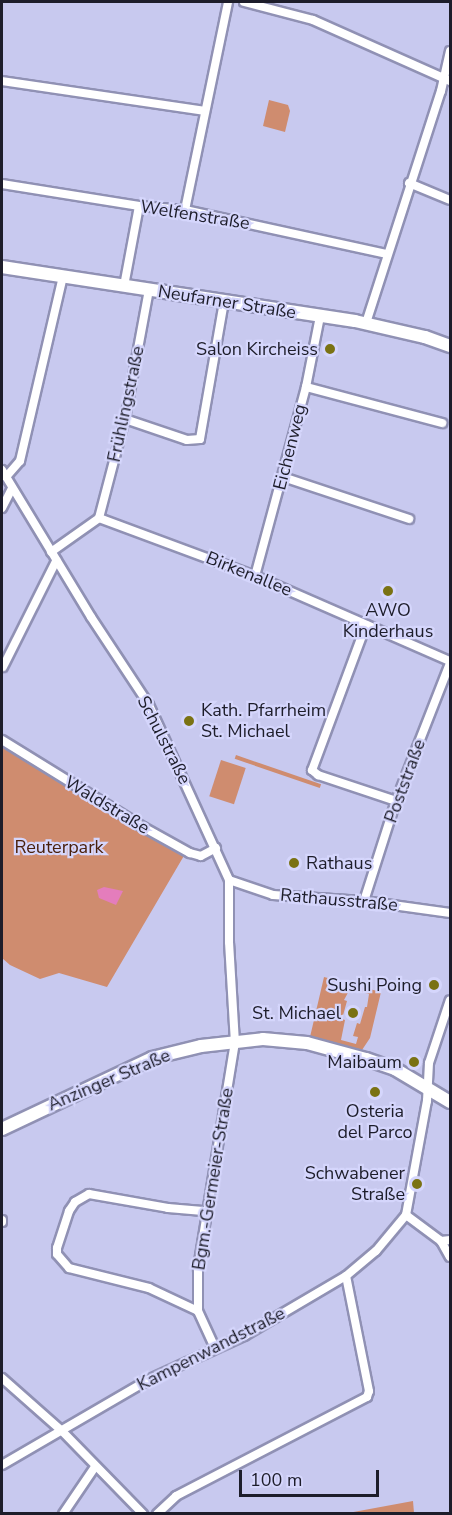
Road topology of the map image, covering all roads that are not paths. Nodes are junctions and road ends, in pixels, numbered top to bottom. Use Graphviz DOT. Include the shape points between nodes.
graph roads {
  1 [pos="228,2"];
  2 [pos="244,2"];
  3 [pos="450,51"];
  4 [pos="446,80"];
  5 [pos="2,81"];
  6 [pos="205,111"];
  7 [pos="410,183"];
  8 [pos="2,184"];
  9 [pos="450,200"];
  10 [pos="139,206"];
  11 [pos="185,210"];
  12 [pos="387,254"];
  13 [pos="2,267"];
  14 [pos="63,276"];
  15 [pos="124,286"];
  16 [pos="148,290"];
  17 [pos="224,302"];
  18 [pos="320,316"];
  19 [pos="366,323"];
  20 [pos="450,346"];
  21 [pos="306,387"];
  22 [pos="124,419"];
  23 [pos="442,423"];
  24 [pos="4,473"];
  25 [pos="283,477"];
  26 [pos="12,488"];
  27 [pos="2,508"];
  28 [pos="99,518"];
  29 [pos="409,519"];
  30 [pos="51,552"];
  31 [pos="56,561"];
  32 [pos="255,576"];
  33 [pos="366,625"];
  34 [pos="450,662"];
  35 [pos="3,667"];
  36 [pos="2,740"];
  37 [pos="396,801"];
  38 [pos="216,848"];
  39 [pos="229,880"];
  40 [pos="364,901"];
  41 [pos="450,913"];
  42 [pos="450,1000"];
  43 [pos="235,1042"];
  44 [pos="426,1089"];
  45 [pos="450,1102"];
  46 [pos="2,1128"];
  47 [pos="207,1211"];
  48 [pos="406,1215"];
  49 [pos="446,1240"];
  50 [pos="450,1257"];
  51 [pos="346,1276"];
  52 [pos="198,1311"];
  53 [pos="215,1348"];
  54 [pos="2,1378"];
  55 [pos="62,1431"];
  56 [pos="2,1465"];
  57 [pos="95,1467"];
  58 [pos="63,1514"];
  59 [pos="143,1514"];
  60 [pos="157,1514"];
  1 -- 6 [label="street"];
  2 -- 4 [label="street" via="313,20"];
  3 -- 4 [label="street"];
  4 -- 7 [label="street"];
  5 -- 6 [label="street"];
  6 -- 11 [label="street"];
  7 -- 9 [label="street"];
  7 -- 12 [label="street"];
  8 -- 10 [label="street, Welfenstraße"];
  10 -- 11 [label="street, Welfenstraße"];
  10 -- 15 [label="street"];
  11 -- 12 [label="street, Welfenstraße"];
  12 -- 19 [label="street"];
  13 -- 14 [label="street, Neufarner Straße"];
  14 -- 15 [label="street, Neufarner Straße"];
  14 -- 24 [label="street" via="20,461"];
  15 -- 16 [label="street, Neufarner Straße"];
  16 -- 17 [label="street, Neufarner Straße"];
  16 -- 22 [label="street, Frühlingstraße"];
  17 -- 18 [label="street, Neufarner Straße"];
  17 -- 22 [label="street" via="200,439 187,440"];
  18 -- 19 [label="street, Neufarner Straße"];
  18 -- 21 [label="street, Eichenweg"];
  19 -- 20 [label="street, Neufarner Straße"];
  21 -- 23 [label="street"];
  21 -- 25 [label="street, Eichenweg"];
  22 -- 28 [label="street, Frühlingstraße"];
  24 -- 26 [label="street, Schulstraße"];
  25 -- 29 [label="street"];
  25 -- 32 [label="street, Eichenweg"];
  26 -- 27 [label="street"];
  26 -- 30 [label="street, Schulstraße"];
  28 -- 30 [label="street"];
  28 -- 32 [label="street, Birkenallee"];
  30 -- 31 [label="street, Schulstraße"];
  31 -- 35 [label="street"];
  31 -- 38 [label="street, Schulstraße" via="149,705"];
  32 -- 33 [label="street, Birkenallee"];
  33 -- 34 [label="street, Birkenallee"];
  33 -- 37 [label="street" via="312,770"];
  34 -- 37 [label="street, Poststraße"];
  36 -- 38 [label="street, Waldstraße" via="190,853 201,856"];
  37 -- 40 [label="street, Poststraße"];
  38 -- 39 [label="street, Schulstraße"];
  39 -- 40 [label="street, Rathausstraße" via="275,895"];
  39 -- 43 [label="street, Schulstraße"];
  40 -- 41 [label="street, Rathausstraße"];
  42 -- 44 [label="street" via="429,1063"];
  43 -- 44 [label="street, Anzinger Straße" via="285,1040 313,1045 395,1069"];
  43 -- 46 [label="street, Anzinger Straße" via="152,1059"];
  43 -- 47 [label="street, Bgm.-Germeier-Straße"];
  44 -- 45 [label="street, Anzinger Straße"];
  44 -- 48 [label="street"];
  47 -- 52 [label="street, Bgm.-Germeier-Straße" via="198,1269"];
  47 -- 52 [label="street" via="89,1194 69,1211 57,1248 57,1254 76,1272 149,1288"];
  48 -- 49 [label="street"];
  48 -- 51 [label="street, Kampenwandstraße" via="368,1259"];
  49 -- 50 [label="street"];
  51 -- 53 [label="street, Kampenwandstraße" via="244,1336"];
  51 -- 60 [label="street" via="367,1397 177,1496"];
  52 -- 53 [label="street, Bgm.-Germeier-Straße"];
  53 -- 55 [label="street, Kampenwandstraße" via="148,1380"];
  54 -- 55 [label="street"];
  55 -- 56 [label="street, Kampenwandstraße"];
  55 -- 57 [label="street"];
  57 -- 58 [label="street"];
  57 -- 59 [label="street"];
}
